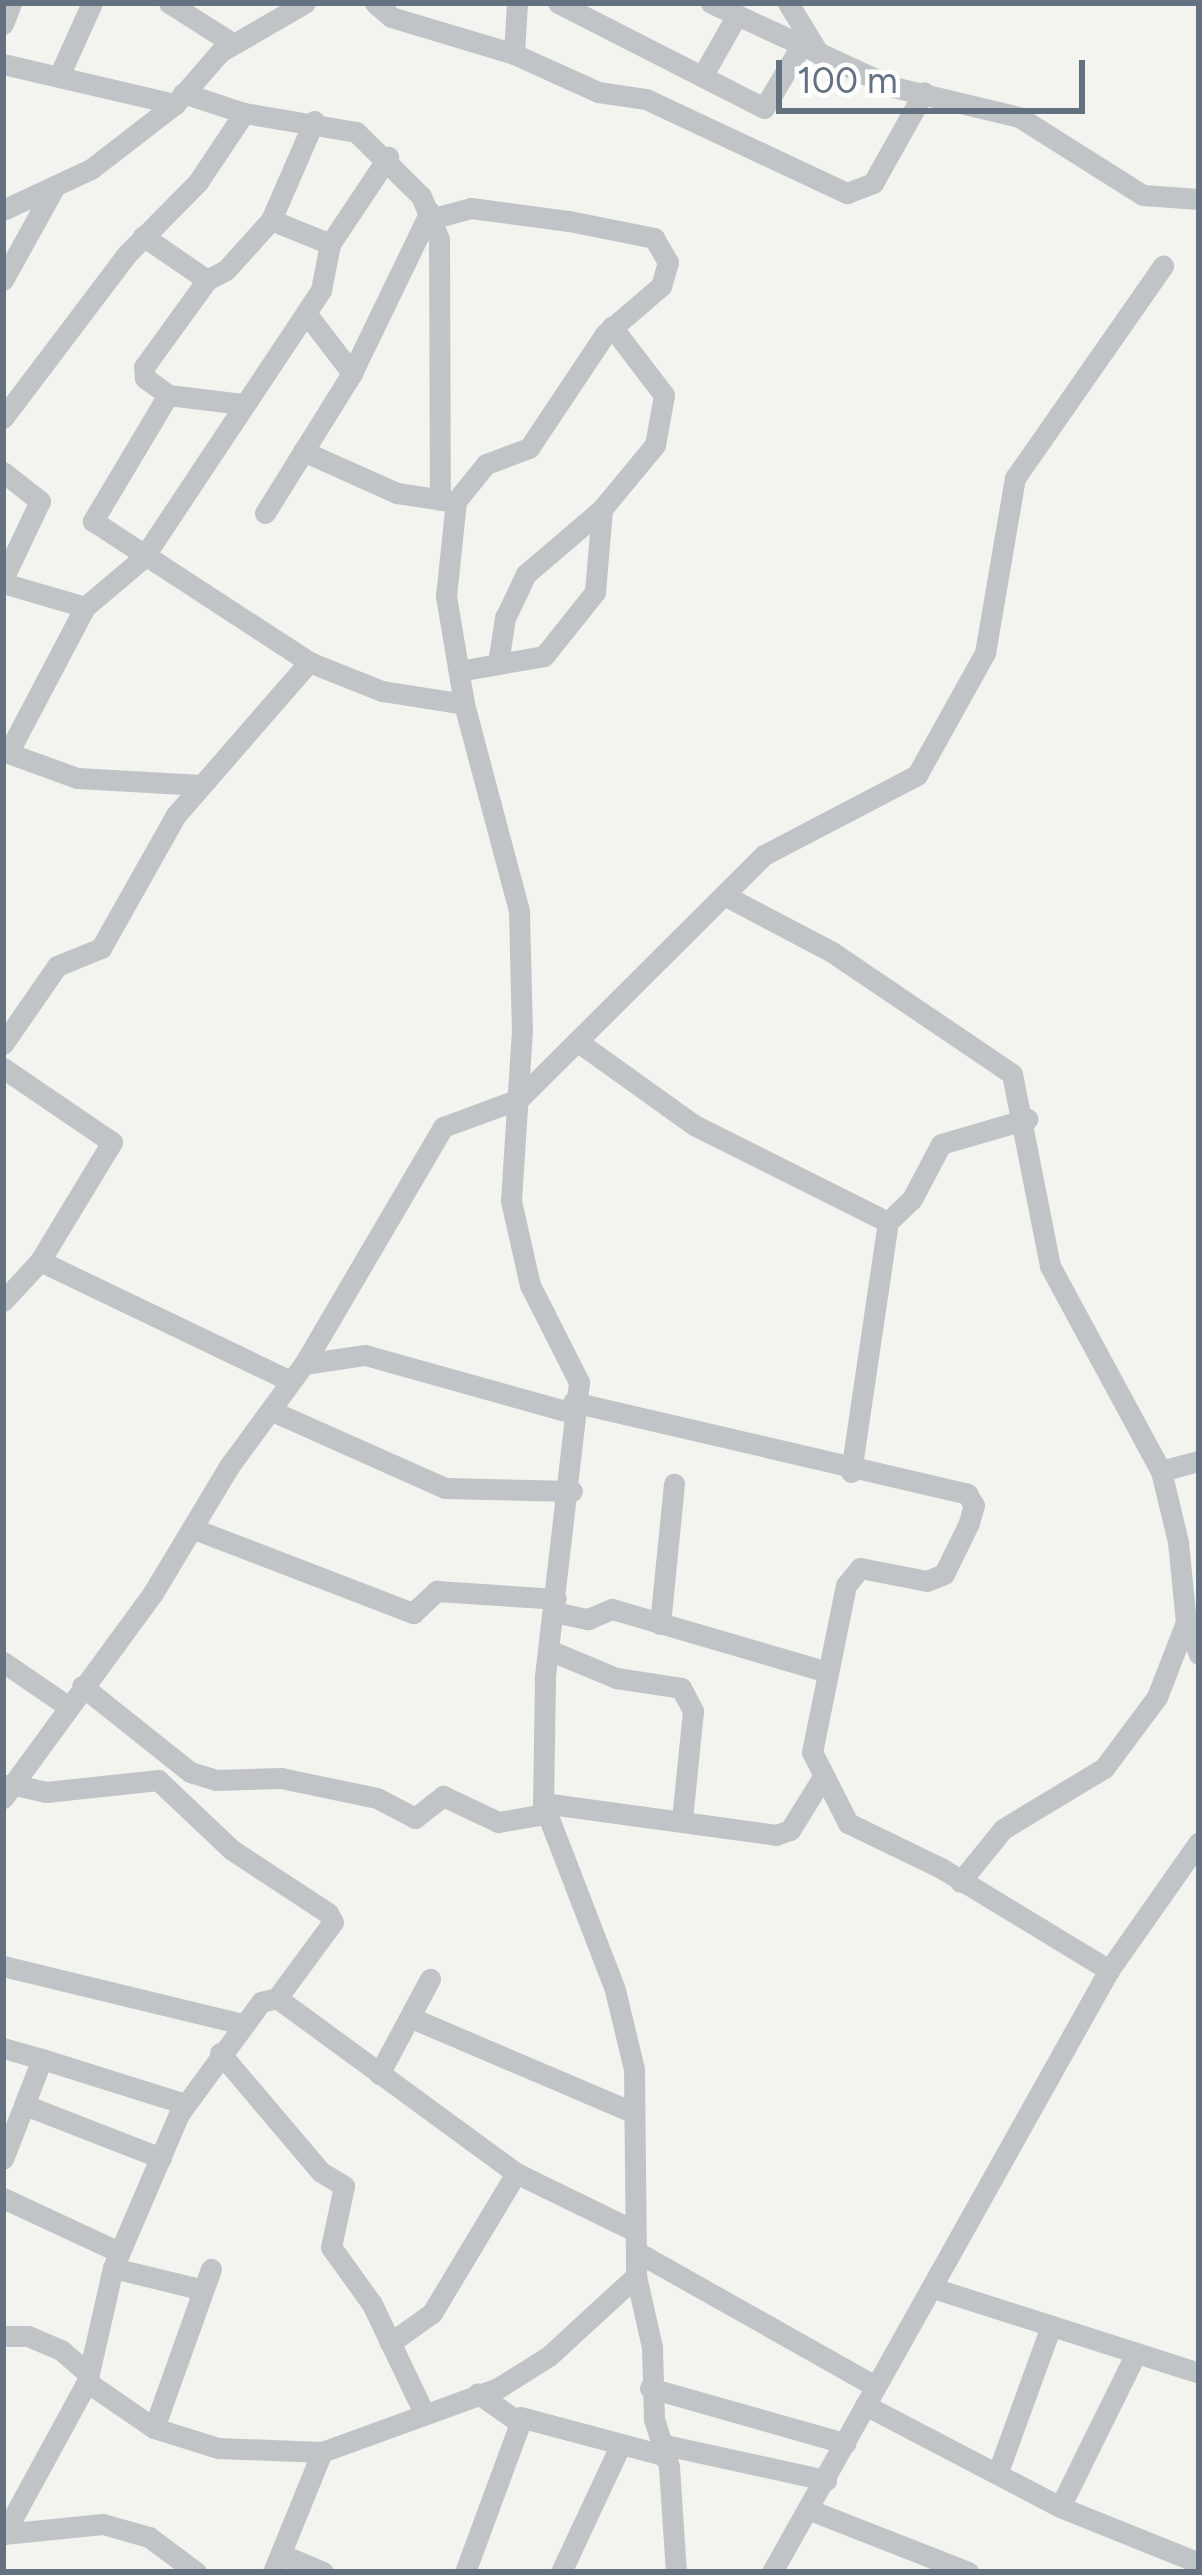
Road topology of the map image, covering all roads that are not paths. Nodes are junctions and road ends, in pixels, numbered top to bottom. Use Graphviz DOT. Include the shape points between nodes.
graph roads {
  1 [pos="11,3"];
  2 [pos="92,3"];
  3 [pos="169,3"];
  4 [pos="305,3"];
  5 [pos="375,3"];
  6 [pos="517,3"];
  7 [pos="558,3"];
  8 [pos="711,3"];
  9 [pos="788,3"];
  10 [pos="195,10"];
  11 [pos="737,15"];
  12 [pos="3,24"];
  13 [pos="232,43"];
  14 [pos="810,50"];
  15 [pos="514,54"];
  16 [pos="3,64"];
  17 [pos="703,75"];
  18 [pos="59,76"];
  19 [pos="924,92"];
  20 [pos="179,99"];
  21 [pos="244,113"];
  22 [pos="314,121"];
  23 [pos="388,157"];
  24 [pos="56,186"];
  25 [pos="1199,199"];
  26 [pos="3,210"];
  27 [pos="432,215"];
  28 [pos="271,220"];
  29 [pos="143,236"];
  30 [pos="330,244"];
  31 [pos="1163,266"];
  32 [pos="3,280"];
  33 [pos="207,280"];
  34 [pos="306,314"];
  35 [pos="612,327"];
  36 [pos="352,373"];
  37 [pos="168,394"];
  38 [pos="242,404"];
  39 [pos="3,418"];
  40 [pos="303,451"];
  41 [pos="3,472"];
  42 [pos="448,501"];
  43 [pos="602,509"];
  44 [pos="266,513"];
  45 [pos="143,558"];
  46 [pos="3,581"];
  47 [pos="85,607"];
  48 [pos="309,662"];
  49 [pos="498,663"];
  50 [pos="459,671"];
  51 [pos="464,704"];
  52 [pos="5,758"];
  53 [pos="202,785"];
  54 [pos="724,895"];
  55 [pos="3,1044"];
  56 [pos="581,1044"];
  57 [pos="3,1068"];
  58 [pos="519,1100"];
  59 [pos="1027,1119"];
  60 [pos="888,1222"];
  61 [pos="40,1261"];
  62 [pos="3,1301"];
  63 [pos="298,1372"];
  64 [pos="573,1407"];
  65 [pos="272,1411"];
  66 [pos="1199,1461"];
  67 [pos="1161,1471"];
  68 [pos="851,1472"];
  69 [pos="674,1484"];
  70 [pos="572,1491"];
  71 [pos="194,1529"];
  72 [pos="555,1606"];
  73 [pos="1186,1622"];
  74 [pos="660,1624"];
  75 [pos="549,1650"];
  76 [pos="1199,1654"];
  77 [pos="3,1662"];
  78 [pos="827,1672"];
  79 [pos="82,1686"];
  80 [pos="69,1707"];
  81 [pos="821,1780"];
  82 [pos="7,1791"];
  83 [pos="544,1809"];
  84 [pos="682,1819"];
  85 [pos="1199,1842"];
  86 [pos="960,1882"];
  87 [pos="3,1966"];
  88 [pos="1109,1970"];
  89 [pos="430,1979"];
  90 [pos="277,1997"];
  91 [pos="414,2019"];
  92 [pos="242,2024"];
  93 [pos="3,2048"];
  94 [pos="220,2053"];
  95 [pos="42,2059"];
  96 [pos="379,2074"];
  97 [pos="186,2104"];
  98 [pos="25,2105"];
  99 [pos="634,2113"];
  100 [pos="161,2158"];
  101 [pos="3,2159"];
  102 [pos="516,2173"];
  103 [pos="3,2198"];
  104 [pos="635,2241"];
  105 [pos="116,2260"];
  106 [pos="636,2276"];
  107 [pos="933,2288"];
  108 [pos="1051,2326"];
  109 [pos="3,2336"];
  110 [pos="390,2343"];
  111 [pos="1136,2353"];
  112 [pos="1199,2373"];
  113 [pos="88,2378"];
  114 [pos="650,2388"];
  115 [pos="477,2393"];
  116 [pos="870,2396"];
  117 [pos="424,2413"];
  118 [pos="520,2417"];
  119 [pos="154,2428"];
  120 [pos="845,2443"];
  121 [pos="620,2444"];
  122 [pos="666,2451"];
  123 [pos="322,2452"];
  124 [pos="999,2469"];
  125 [pos="826,2480"];
  126 [pos="1060,2507"];
  127 [pos="810,2510"];
  128 [pos="4,2534"];
  129 [pos="912,2562"];
  130 [pos="1199,2563"];
  131 [pos="279,2564"];
  132 [pos="196,2572"];
  133 [pos="323,2572"];
  134 [pos="465,2572"];
  135 [pos="561,2572"];
  136 [pos="676,2572"];
  137 [pos="772,2572"];
  138 [pos="968,2572"];
  1 -- 12 [label="street"];
  2 -- 18 [label="street"];
  3 -- 10 [label="street"];
  4 -- 13 [label="street"];
  5 -- 15 [label="street" via="391,17"];
  6 -- 15 [label="street"];
  7 -- 17 [label="street"];
  8 -- 11 [label="street"];
  9 -- 14 [label="street"];
  10 -- 13 [label="street"];
  11 -- 14 [label="street"];
  11 -- 17 [label="street"];
  13 -- 20 [label="street"];
  14 -- 17 [label="street" via="767,108"];
  14 -- 19 [label="street" via="893,87"];
  15 -- 19 [label="street" via="598,92 646,99 847,193 873,183"];
  16 -- 18 [label="street"];
  18 -- 20 [label="street"];
  19 -- 25 [label="street" via="1047,130 1136,192"];
  20 -- 21 [label="street"];
  20 -- 24 [label="street" via="91,169"];
  21 -- 22 [label="street"];
  21 -- 29 [label="street" via="198,182"];
  22 -- 23 [label="street" via="356,132"];
  22 -- 28 [label="street"];
  23 -- 27 [label="street"];
  23 -- 30 [label="street"];
  24 -- 26 [label="street"];
  24 -- 32 [label="street"];
  27 -- 35 [label="street" via="471,208 654,238 668,262 664,281"];
  27 -- 36 [label="street"];
  27 -- 42 [label="street"];
  28 -- 30 [label="street"];
  28 -- 33 [label="street" via="248,250"];
  29 -- 33 [label="street"];
  29 -- 39 [label="street"];
  30 -- 34 [label="street" via="324,285"];
  31 -- 54 [label="street" via="1015,478 985,653 917,775 878,800 806,827"];
  33 -- 37 [label="street" via="144,367 145,378"];
  34 -- 36 [label="street"];
  34 -- 38 [label="street"];
  35 -- 42 [label="street" via="529,448 485,464"];
  35 -- 43 [label="street" via="664,395 655,445"];
  36 -- 40 [label="street"];
  37 -- 38 [label="street"];
  37 -- 45 [label="street" via="93,520"];
  38 -- 45 [label="street"];
  40 -- 42 [label="street" via="397,493"];
  40 -- 44 [label="street"];
  41 -- 46 [label="street" via="40,498"];
  42 -- 50 [label="street" via="446,596"];
  43 -- 49 [label="street" via="526,574 505,618"];
  43 -- 49 [label="street" via="595,592 553,649"];
  45 -- 47 [label="street"];
  45 -- 48 [label="street"];
  46 -- 47 [label="street"];
  47 -- 52 [label="street"];
  48 -- 51 [label="street" via="382,691"];
  48 -- 53 [label="street"];
  49 -- 50 [label="street"];
  50 -- 51 [label="street"];
  51 -- 58 [label="street" via="520,911"];
  52 -- 53 [label="street" via="76,778"];
  53 -- 55 [label="street" via="150,854 101,948 57,966"];
  54 -- 56 [label="street"];
  54 -- 59 [label="street" via="975,1043 1012,1074"];
  56 -- 58 [label="street"];
  56 -- 60 [label="street" via="694,1125"];
  57 -- 61 [label="street" via="112,1141"];
  58 -- 63 [label="street" via="443,1126"];
  58 -- 64 [label="street" via="511,1201 530,1286 579,1382"];
  59 -- 60 [label="street" via="941,1144 912,1199"];
  59 -- 67 [label="street" via="1050,1266"];
  60 -- 68 [label="street"];
  61 -- 62 [label="street"];
  61 -- 63 [label="street"];
  63 -- 64 [label="street" via="365,1355"];
  63 -- 65 [label="street"];
  64 -- 68 [label="street"];
  64 -- 70 [label="street"];
  65 -- 70 [label="street" via="446,1488"];
  65 -- 71 [label="street"];
  66 -- 67 [label="street"];
  67 -- 73 [label="street"];
  68 -- 78 [label="street" via="946,1488 974,1505 944,1574 928,1581 860,1568 853,1575"];
  69 -- 74 [label="street"];
  70 -- 72 [label="street"];
  71 -- 72 [label="street" via="412,1612 437,1591"];
  71 -- 79 [label="street"];
  72 -- 74 [label="street" via="588,1619 612,1609"];
  72 -- 75 [label="street"];
  73 -- 76 [label="street"];
  73 -- 86 [label="street" via="1157,1697 1124,1747 1004,1829"];
  74 -- 78 [label="street"];
  75 -- 83 [label="street"];
  75 -- 84 [label="street" via="616,1678 681,1688 693,1711"];
  77 -- 80 [label="street"];
  78 -- 81 [label="street" via="812,1752"];
  79 -- 80 [label="street"];
  79 -- 83 [label="street" via="190,1772 216,1780 281,1778 377,1798 415,1818 443,1796 497,1822"];
  80 -- 82 [label="street"];
  81 -- 84 [label="street" via="785,1833"];
  81 -- 86 [label="street" via="848,1823"];
  82 -- 90 [label="street" via="158,1780 232,1850 328,1912 333,1922"];
  83 -- 84 [label="street"];
  83 -- 99 [label="street" via="615,1990 634,2069"];
  85 -- 88 [label="street"];
  86 -- 88 [label="street"];
  87 -- 92 [label="street"];
  88 -- 107 [label="street"];
  89 -- 91 [label="street"];
  90 -- 92 [label="street"];
  90 -- 96 [label="street"];
  91 -- 96 [label="street"];
  91 -- 99 [label="street"];
  92 -- 94 [label="street"];
  93 -- 95 [label="street"];
  94 -- 97 [label="street"];
  94 -- 110 [label="street" via="321,2172 344,2186 331,2247"];
  95 -- 97 [label="street"];
  95 -- 98 [label="street"];
  96 -- 102 [label="street"];
  97 -- 100 [label="street"];
  98 -- 100 [label="street"];
  98 -- 101 [label="street"];
  99 -- 104 [label="street"];
  100 -- 105 [label="street"];
  102 -- 104 [label="street"];
  102 -- 110 [label="street" via="431,2313"];
  103 -- 105 [label="street"];
  104 -- 106 [label="street"];
  104 -- 116 [label="street"];
  105 -- 113 [label="street"];
  105 -- 119 [label="street" via="206,2279"];
  106 -- 114 [label="street" via="652,2347"];
  106 -- 115 [label="street" via="549,2356"];
  107 -- 108 [label="street"];
  107 -- 116 [label="street"];
  108 -- 111 [label="street"];
  108 -- 124 [label="street"];
  109 -- 113 [label="street" via="62,2350"];
  110 -- 117 [label="street"];
  111 -- 112 [label="street"];
  111 -- 126 [label="street"];
  113 -- 119 [label="street"];
  113 -- 128 [label="street"];
  114 -- 120 [label="street"];
  114 -- 122 [label="street"];
  115 -- 117 [label="street"];
  115 -- 118 [label="street"];
  116 -- 120 [label="street"];
  116 -- 124 [label="street"];
  117 -- 123 [label="street"];
  118 -- 121 [label="street"];
  118 -- 134 [label="street"];
  119 -- 123 [label="street" via="218,2449"];
  120 -- 125 [label="street"];
  121 -- 122 [label="street"];
  121 -- 135 [label="street"];
  122 -- 125 [label="street"];
  122 -- 136 [label="street"];
  123 -- 131 [label="street"];
  124 -- 126 [label="street"];
  125 -- 127 [label="street"];
  126 -- 130 [label="street"];
  127 -- 129 [label="street"];
  127 -- 137 [label="street"];
  128 -- 132 [label="street" via="104,2524 149,2537"];
  129 -- 138 [label="street"];
  131 -- 133 [label="street"];
}
